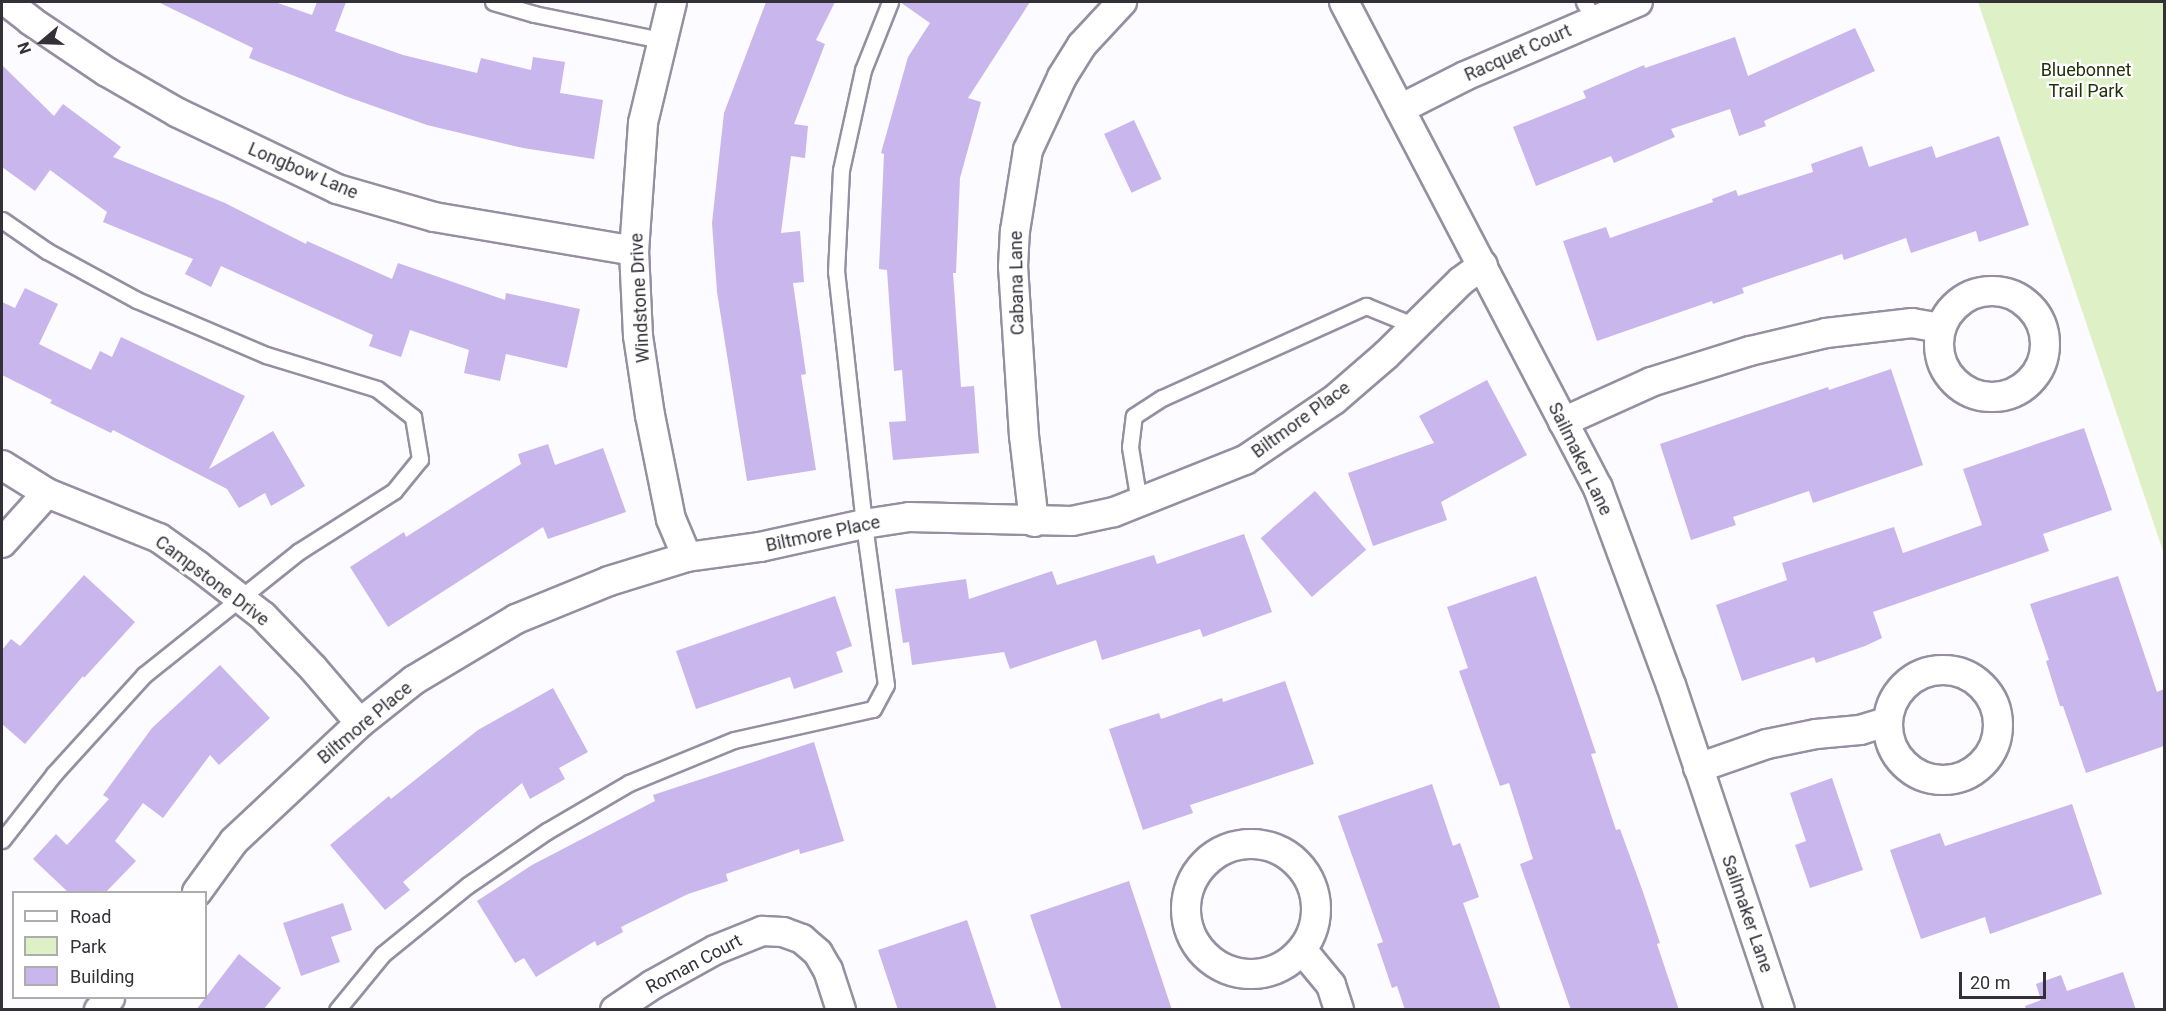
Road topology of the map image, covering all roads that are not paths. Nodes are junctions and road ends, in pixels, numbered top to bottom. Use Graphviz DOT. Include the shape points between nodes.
graph roads {
  1 [pos="7,2"];
  2 [pos="494,2"];
  3 [pos="672,2"];
  4 [pos="891,2"];
  5 [pos="1122,2"];
  6 [pos="1344,2"];
  7 [pos="1638,2"];
  8 [pos="1589,11"];
  9 [pos="661,40"];
  10 [pos="1400,109"];
  11 [pos="2,220"];
  12 [pos="634,251"];
  13 [pos="1483,265"];
  14 [pos="1415,326"];
  15 [pos="1940,328"];
  16 [pos="1563,422"];
  17 [pos="2,465"];
  18 [pos="47,493"];
  19 [pos="1139,502"];
  20 [pos="1034,522"];
  21 [pos="864,524"];
  22 [pos="2,543"];
  23 [pos="687,557"];
  24 [pos="241,599"];
  25 [pos="1887,722"];
  26 [pos="360,723"];
  27 [pos="1698,768"];
  28 [pos="2,840"];
  29 [pos="199,891"];
  30 [pos="1303,951"];
  31 [pos="337,1010"];
  32 [pos="615,1010"];
  33 [pos="841,1010"];
  34 [pos="1339,1010"];
  35 [pos="1780,1010"];
  1 -- 12 [label="street, Longbow Lane" via="148,96 337,189 434,218"];
  2 -- 9 [label="lane"];
  3 -- 9 [label="street, Windstone Drive"];
  4 -- 21 [label="lane" via="863,70 840,182 836,272"];
  5 -- 20 [label="street, Cabana Lane" via="1082,45 1062,77 1028,150 1013,267"];
  6 -- 10 [label="street, Sailmaker Lane"];
  7 -- 8 [label="street, Racquet Court"];
  8 -- 10 [label="street, Racquet Court"];
  9 -- 12 [label="street, Windstone Drive" via="643,123"];
  10 -- 13 [label="street, Sailmaker Lane"];
  11 -- 24 [label="lane" via="47,251 137,300 266,355 377,389 413,417 420,459 394,491 298,552"];
  12 -- 23 [label="street, Windstone Drive" via="638,336 650,416 671,519"];
  13 -- 14 [label="street, Biltmore Place"];
  13 -- 16 [label="street, Sailmaker Lane"];
  14 -- 19 [label="street, Biltmore Place" via="1334,400 1245,460"];
  14 -- 19 [label="lane" via="1366,306 1282,342 1134,416 1130,447"];
  15 -- 16 [label="street" via="1912,322 1826,333 1750,351 1651,382"];
  16 -- 27 [label="street, Sailmaker Lane" via="1598,488"];
  17 -- 18 [label="street, Campstone Drive"];
  18 -- 22 [label="street"];
  18 -- 24 [label="street, Campstone Drive" via="159,538"];
  19 -- 20 [label="street, Biltmore Place" via="1072,521"];
  20 -- 21 [label="street, Biltmore Place" via="909,517"];
  21 -- 23 [label="street, Biltmore Place" via="760,547"];
  21 -- 31 [label="lane" via="886,685 873,709 734,740 629,783 547,831 468,885 383,954"];
  23 -- 26 [label="street, Biltmore Place" via="609,581 516,619 414,680"];
  24 -- 26 [label="street, Campstone Drive" via="313,668"];
  24 -- 28 [label="lane" via="144,675 54,774"];
  25 -- 27 [label="street" via="1767,744"];
  26 -- 29 [label="street, Biltmore Place" via="234,841"];
  27 -- 35 [label="street, Sailmaker Lane"];
  30 -- 30 [label="street" via="1279,969 1251,976 1222,969 1199,950 1186,923 1187,894 1200,867 1223,849 1252,842 1280,849 1303,868 1316,895 1316,925"];
  30 -- 34 [label="street" via="1331,985"];
  32 -- 33 [label="street, Roman Court" via="715,950 762,931 783,932 802,939 818,953"];
}
